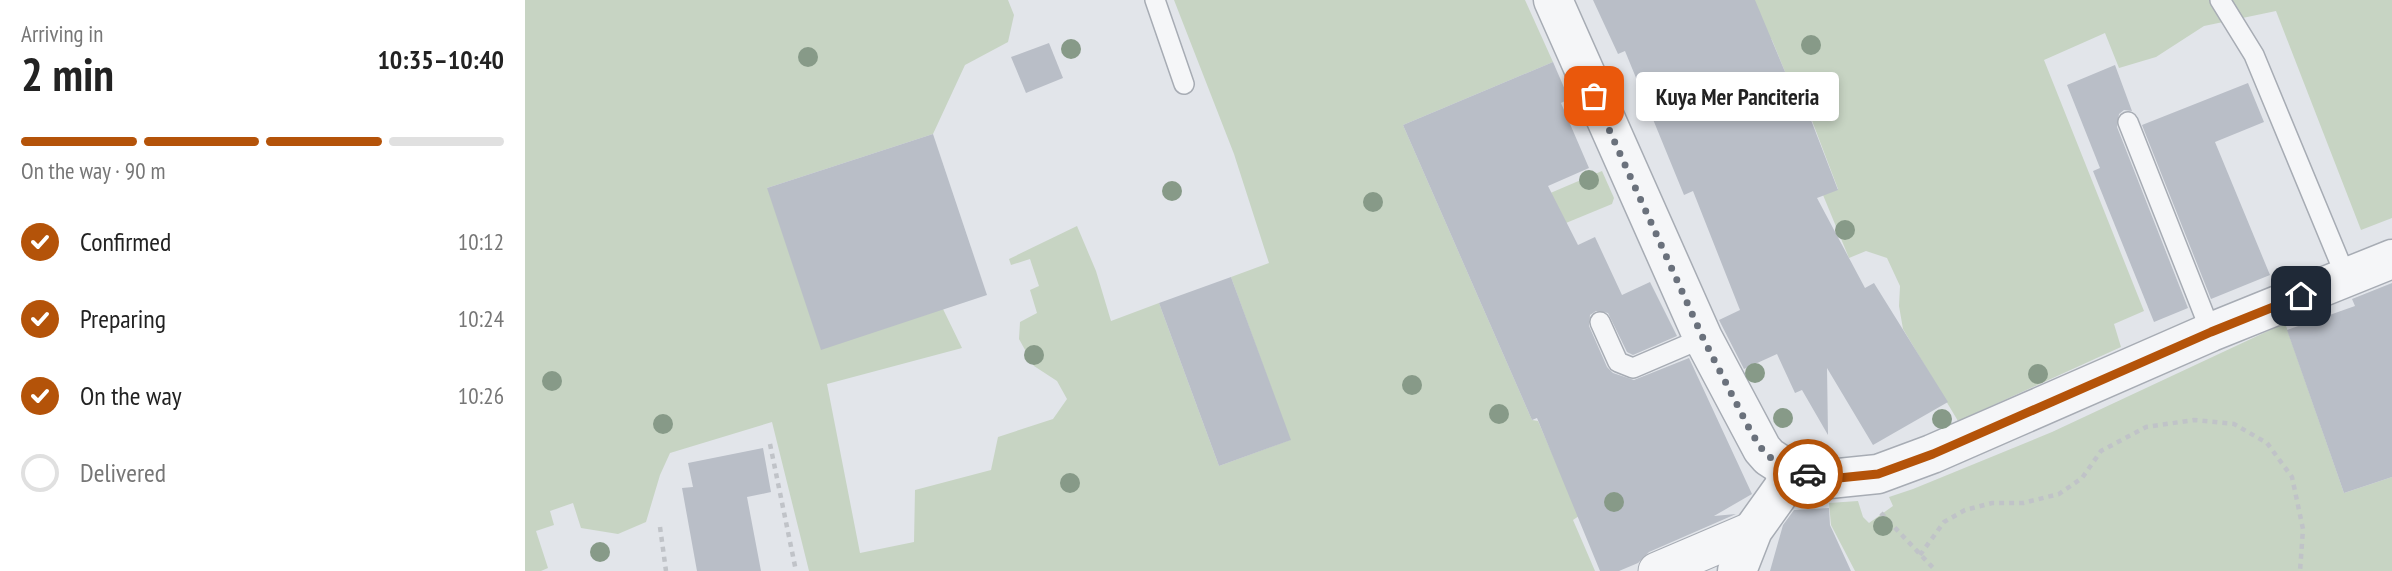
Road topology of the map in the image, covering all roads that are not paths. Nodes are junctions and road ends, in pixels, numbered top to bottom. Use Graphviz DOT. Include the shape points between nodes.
graph roads {
  1 [pos="1155,0"];
  2 [pos="1553,0"];
  3 [pos="2220,0"];
  4 [pos="1184,84"];
  5 [pos="2128,122"];
  6 [pos="2392,259"];
  7 [pos="2346,277"];
  8 [pos="1600,322"];
  9 [pos="2211,332"];
  10 [pos="1703,338"];
  11 [pos="1789,470"];
  12 [pos="1753,530"];
  13 [pos="1657,571"];
  14 [pos="1737,571"];
  1 -- 4 [label="lane"];
  2 -- 10 [label="street"];
  3 -- 7 [label="lane" via="2254,55"];
  5 -- 9 [label="lane"];
  6 -- 7 [label="street"];
  7 -- 9 [label="street"];
  8 -- 10 [label="lane" via="1618,362 1633,368"];
  9 -- 11 [label="street" via="1878,474 1829,479"];
  10 -- 11 [label="street" via="1762,449"];
  11 -- 12 [label="street" via="1783,488"];
  12 -- 13 [label="street"];
  12 -- 14 [label="street"];
}
